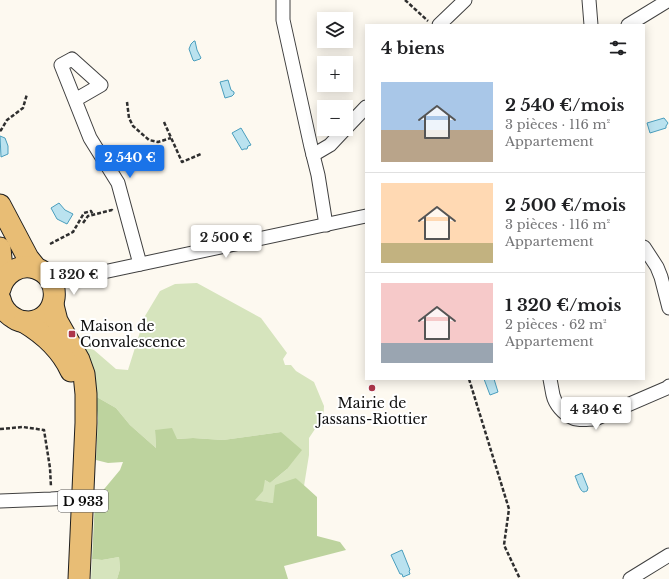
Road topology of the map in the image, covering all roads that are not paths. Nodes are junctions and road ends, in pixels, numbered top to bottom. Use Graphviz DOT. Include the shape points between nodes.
graph roads {
  1 [pos="283,0"];
  2 [pos="466,0"];
  3 [pos="589,0"];
  4 [pos="669,0"];
  5 [pos="440,24"];
  6 [pos="591,24"];
  7 [pos="630,24"];
  8 [pos="75,100"];
  9 [pos="365,109"];
  10 [pos="353,122"];
  11 [pos="339,136"];
  12 [pos="313,155"];
  13 [pos="0,205"];
  14 [pos="365,216"];
  15 [pos="326,225"];
  16 [pos="7,241"];
  17 [pos="645,249"];
  18 [pos="140,264"];
  19 [pos="39,270"];
  20 [pos="80,277"];
  21 [pos="1,289"];
  22 [pos="55,307"];
  23 [pos="669,308"];
  24 [pos="24,322"];
  25 [pos="550,380"];
  26 [pos="669,386"];
  27 [pos="86,423"];
  28 [pos="83,497"];
  29 [pos="0,501"];
  30 [pos="669,555"];
  31 [pos="79,579"];
  32 [pos="630,579"];
  1 -- 12 [label="street" via="283,20"];
  2 -- 5 [label="street"];
  3 -- 6 [label="street"];
  4 -- 7 [label="street"];
  8 -- 18 [label="street" via="90,138 118,183"];
  9 -- 10 [label="street"];
  11 -- 12 [label="street"];
  12 -- 15 [label="street"];
  13 -- 16 [label="main road"];
  14 -- 15 [label="street"];
  15 -- 18 [label="street"];
  16 -- 19 [label="main road"];
  16 -- 21 [label="main road"];
  17 -- 23 [label="street" via="657,267"];
  18 -- 20 [label="street"];
  19 -- 20 [label="street" via="54,275"];
  19 -- 21 [label="main road" via="28,267 14,270 8,274"];
  19 -- 22 [label="main road" via="52,282"];
  20 -- 22 [label="street" via="62,289"];
  21 -- 24 [label="main road" via="4,310 10,316"];
  22 -- 24 [label="main road" via="38,320"];
  22 -- 27 [label="main road, D 933" via="84,374"];
  24 -- 27 [label="main road, D 933" via="48,339 66,362 82,400"];
  25 -- 26 [label="street" via="557,405 572,418 584,420 595,419"];
  27 -- 28 [label="main road, D 933"];
  28 -- 29 [label="street"];
  28 -- 31 [label="main road, D 933"];
  30 -- 32 [label="street"];
}
